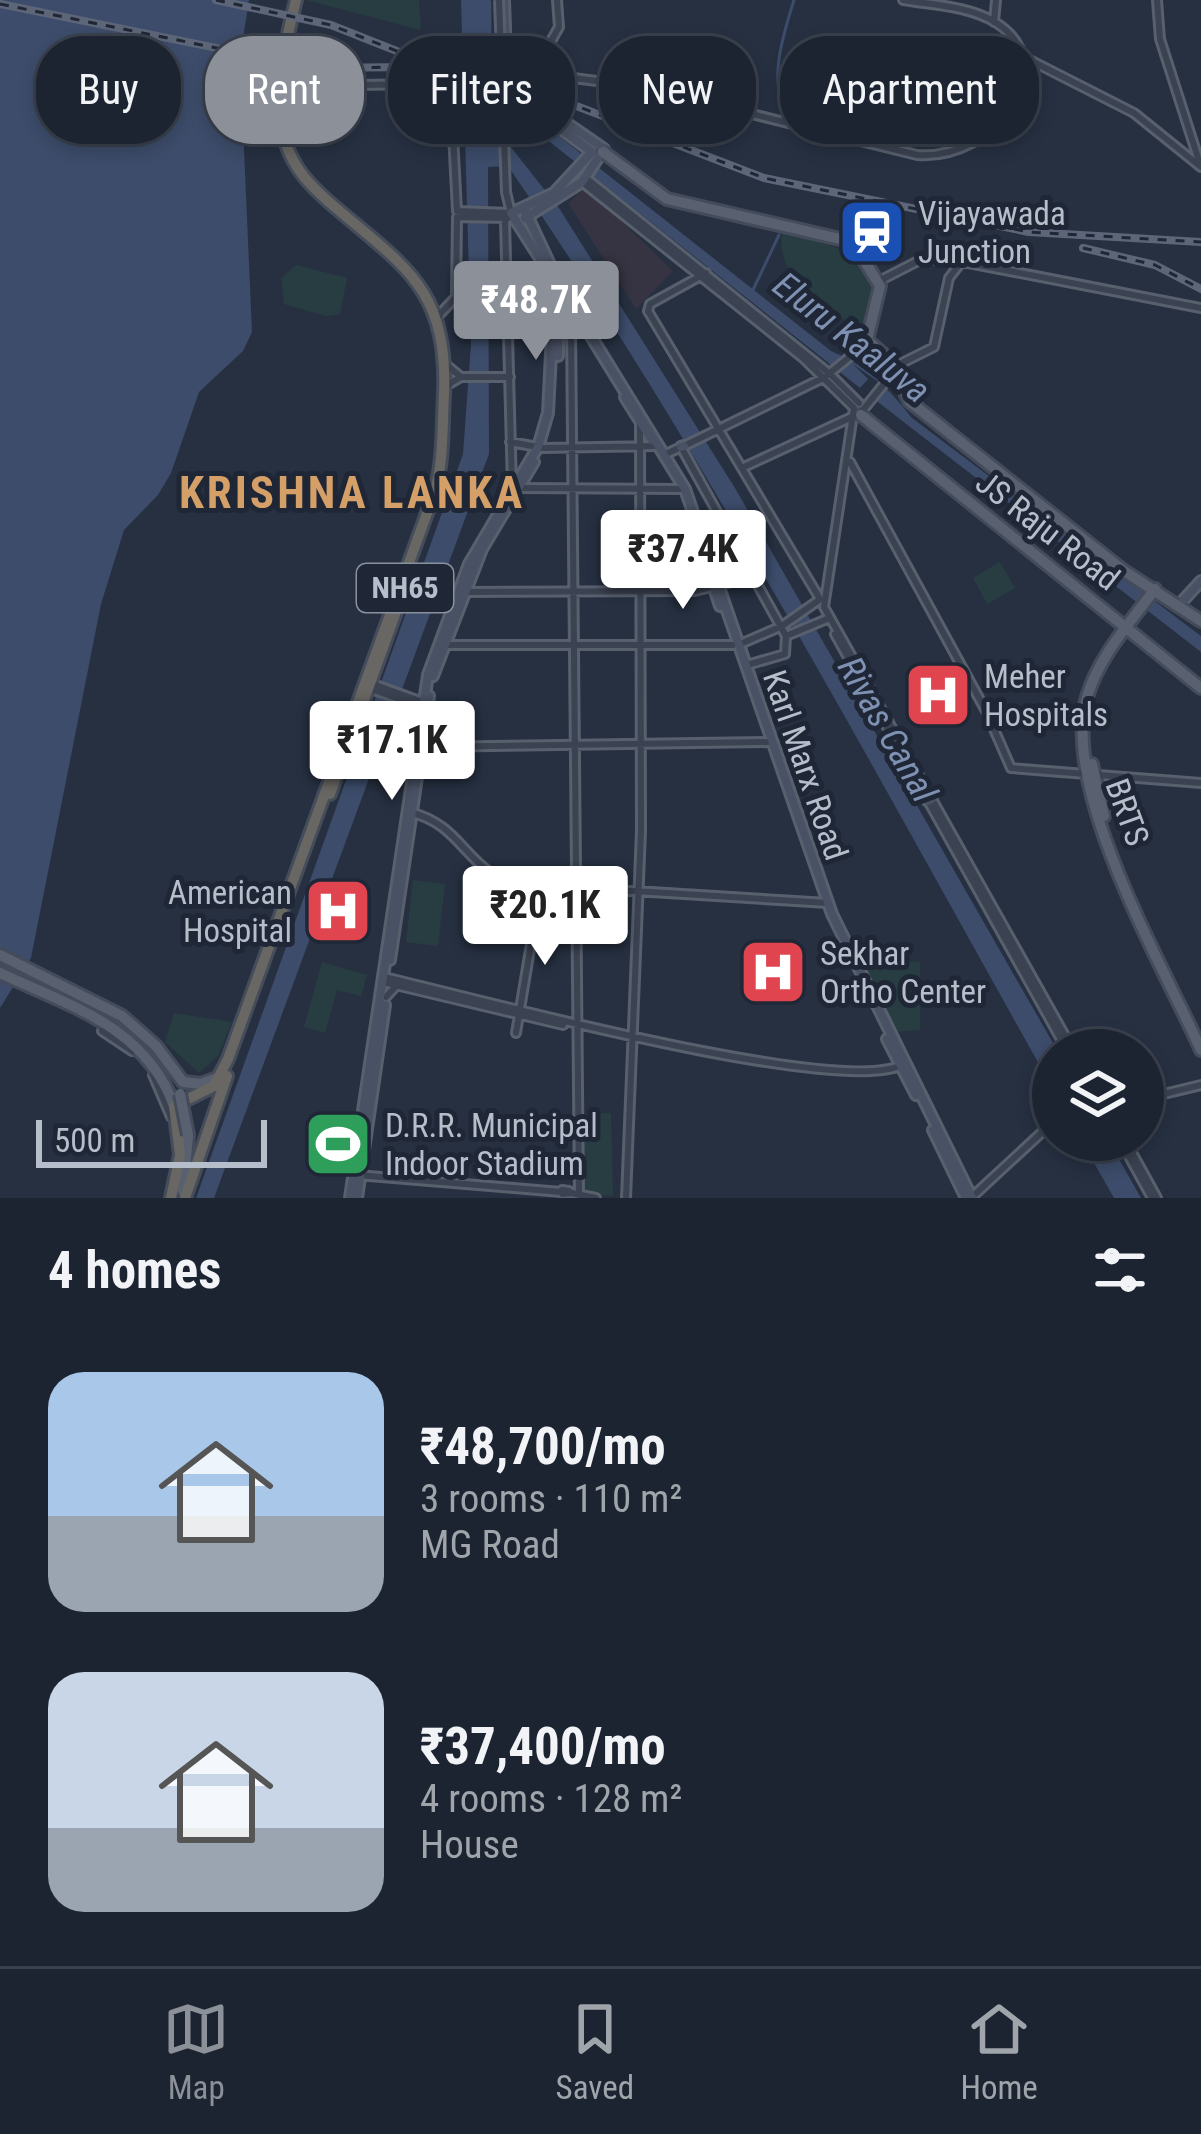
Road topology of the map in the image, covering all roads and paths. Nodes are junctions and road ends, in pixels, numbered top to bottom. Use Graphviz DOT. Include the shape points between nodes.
graph roads {
  1 [pos="298,0"];
  2 [pos="500,0"];
  3 [pos="557,0"];
  4 [pos="903,0"];
  5 [pos="996,0"];
  6 [pos="1157,0"];
  7 [pos="994,22"];
  8 [pos="291,36"];
  9 [pos="501,36"];
  10 [pos="554,36"];
  11 [pos="1005,36"];
  12 [pos="1039,64"];
  13 [pos="575,79"];
  14 [pos="364,85"];
  15 [pos="780,123"];
  16 [pos="575,138"];
  17 [pos="288,144"];
  18 [pos="868,144"];
  19 [pos="973,144"];
  20 [pos="595,153"];
  21 [pos="1201,167"];
  22 [pos="301,171"];
  23 [pos="585,178"];
  24 [pos="556,197"];
  25 [pos="516,214"];
  26 [pos="462,215"];
  27 [pos="942,260"];
  28 [pos="962,261"];
  29 [pos="703,275"];
  30 [pos="950,278"];
  31 [pos="878,281"];
  32 [pos="558,291"];
  33 [pos="1201,308"];
  34 [pos="444,312"];
  35 [pos="575,313"];
  36 [pos="869,340"];
  37 [pos="449,367"];
  38 [pos="830,373"];
  39 [pos="892,376"];
  40 [pos="465,377"];
  41 [pos="510,377"];
  42 [pos="448,384"];
  43 [pos="859,410"];
  44 [pos="640,417"];
  45 [pos="720,428"];
  46 [pos="510,442"];
  47 [pos="573,446"];
  48 [pos="640,446"];
  49 [pos="656,446"];
  50 [pos="540,447"];
  51 [pos="682,447"];
  52 [pos="664,455"];
  53 [pos="849,459"];
  54 [pos="744,467"];
  55 [pos="517,488"];
  56 [pos="682,489"];
  57 [pos="572,490"];
  58 [pos="640,490"];
  59 [pos="428,495"];
  60 [pos="756,576"];
  61 [pos="1201,581"];
  62 [pos="717,590"];
  63 [pos="462,592"];
  64 [pos="573,592"];
  65 [pos="640,592"];
  66 [pos="1156,592"];
  67 [pos="402,595"];
  68 [pos="821,604"];
  69 [pos="1181,604"];
  70 [pos="1201,618"];
  71 [pos="827,619"];
  72 [pos="812,620"];
  73 [pos="785,624"];
  74 [pos="1130,627"];
  75 [pos="790,634"];
  76 [pos="574,644"];
  77 [pos="640,644"];
  78 [pos="443,645"];
  79 [pos="736,645"];
  80 [pos="746,665"];
  81 [pos="368,685"];
  82 [pos="1201,685"];
  83 [pos="426,706"];
  84 [pos="770,743"];
  85 [pos="423,746"];
  86 [pos="576,746"];
  87 [pos="641,746"];
  88 [pos="1090,774"];
  89 [pos="1201,783"];
  90 [pos="327,798"];
  91 [pos="930,800"];
  92 [pos="409,814"];
  93 [pos="577,889"];
  94 [pos="635,890"];
  95 [pos="536,893"];
  96 [pos="826,903"];
  97 [pos="280,922"];
  98 [pos="0,955"];
  99 [pos="391,955"];
  100 [pos="0,973"];
  101 [pos="386,980"];
  102 [pos="403,984"];
  103 [pos="61,985"];
  104 [pos="386,997"];
  105 [pos="520,1015"];
  106 [pos="579,1025"];
  107 [pos="1058,1029"];
  108 [pos="102,1031"];
  109 [pos="1201,1034"];
  110 [pos="633,1036"];
  111 [pos="1201,1050"];
  112 [pos="903,1065"];
  113 [pos="220,1082"];
  114 [pos="1199,1086"];
  115 [pos="1164,1094"];
  116 [pos="177,1098"];
  117 [pos="214,1111"];
  118 [pos="182,1132"];
  119 [pos="1032,1141"];
  120 [pos="200,1149"];
  121 [pos="1134,1161"];
  122 [pos="357,1175"];
  123 [pos="564,1194"];
  124 [pos="176,1198"];
  125 [pos="353,1198"];
  126 [pos="596,1198"];
  127 [pos="626,1198"];
  128 [pos="970,1198"];
  129 [pos="1155,1198"];
  1 -- 8 [label="highway"];
  2 -- 9 [label="main road"];
  2 -- 25 [label="street, bridge"];
  3 -- 10 [label="street"];
  4 -- 7 [label="street"];
  5 -- 7 [label="street"];
  6 -- 21 [label="street" via="1160,39"];
  7 -- 11 [label="street"];
  12 -- 21 [label="street" via="1134,112"];
  13 -- 15 [label="street"];
  14 -- 26 [label="street" via="427,82 433,100 451,96"];
  16 -- 20 [label="main road"];
  17 -- 22 [label="highway"];
  18 -- 19 [label="street" via="934,156"];
  20 -- 23 [label="main road"];
  20 -- 24 [label="main road"];
  20 -- 31 [label="main road" via="667,199 850,240"];
  22 -- 34 [label="highway" via="413,267"];
  22 -- 59 [label="street" via="433,306 442,374"];
  23 -- 24 [label="main road"];
  23 -- 29 [label="street, JS Raju Road"];
  24 -- 25 [label="main road"];
  25 -- 26 [label="street"];
  25 -- 32 [label="main road, Karl Marx Road"];
  25 -- 41 [label="street"];
  26 -- 34 [label="street"];
  27 -- 28 [label="street"];
  27 -- 30 [label="street"];
  27 -- 31 [label="street" via="922,260"];
  28 -- 30 [label="street"];
  28 -- 33 [label="street"];
  29 -- 38 [label="street, JS Raju Road"];
  29 -- 45 [label="street" via="648,307"];
  30 -- 39 [label="street" via="934,347"];
  31 -- 36 [label="main road"];
  32 -- 35 [label="main road, Karl Marx Road"];
  32 -- 50 [label="main road" via="555,401"];
  34 -- 37 [label="highway, NH65"];
  34 -- 97 [label="highway, NH65" via="437,483"];
  35 -- 44 [label="main road, Karl Marx Road"];
  35 -- 47 [label="street"];
  36 -- 38 [label="street"];
  36 -- 39 [label="main road"];
  37 -- 40 [label="street"];
  37 -- 42 [label="highway, NH65"];
  38 -- 43 [label="street, JS Raju Road"];
  38 -- 45 [label="street"];
  39 -- 43 [label="street"];
  39 -- 66 [label="main road"];
  40 -- 41 [label="street"];
  40 -- 42 [label="street"];
  41 -- 46 [label="street"];
  42 -- 67 [label="highway, NH65" via="441,486"];
  43 -- 53 [label="street"];
  43 -- 54 [label="street"];
  43 -- 74 [label="main road, JS Raju Road"];
  44 -- 48 [label="street"];
  44 -- 49 [label="main road, Karl Marx Road"];
  44 -- 52 [label="main road, Karl Marx Road"];
  45 -- 51 [label="street"];
  45 -- 54 [label="street"];
  46 -- 50 [label="street"];
  46 -- 55 [label="street"];
  47 -- 48 [label="street"];
  47 -- 50 [label="street"];
  47 -- 57 [label="street"];
  48 -- 49 [label="street"];
  48 -- 58 [label="street"];
  49 -- 52 [label="main road, Karl Marx Road"];
  50 -- 55 [label="main road"];
  51 -- 52 [label="street"];
  51 -- 60 [label="street"];
  52 -- 56 [label="main road, Karl Marx Road"];
  53 -- 68 [label="street"];
  53 -- 88 [label="street" via="1011,768"];
  54 -- 68 [label="street"];
  55 -- 57 [label="street"];
  55 -- 63 [label="main road"];
  56 -- 58 [label="street"];
  56 -- 62 [label="main road, Karl Marx Road"];
  57 -- 58 [label="street"];
  57 -- 64 [label="street"];
  58 -- 65 [label="street"];
  60 -- 62 [label="street"];
  60 -- 73 [label="street"];
  61 -- 69 [label="main road"];
  62 -- 65 [label="street"];
  62 -- 79 [label="main road, Karl Marx Road"];
  63 -- 64 [label="street"];
  63 -- 78 [label="main road"];
  63 -- 83 [label="main road" via="431,663"];
  64 -- 65 [label="street"];
  64 -- 76 [label="street"];
  65 -- 77 [label="street"];
  66 -- 69 [label="main road"];
  66 -- 74 [label="main road"];
  67 -- 81 [label="highway"];
  67 -- 90 [label="highway, NH65"];
  68 -- 71 [label="street"];
  68 -- 72 [label="street"];
  68 -- 73 [label="street"];
  68 -- 91 [label="street"];
  69 -- 70 [label="main road"];
  71 -- 72 [label="street"];
  71 -- 91 [label="street"];
  72 -- 75 [label="street"];
  73 -- 75 [label="street"];
  73 -- 79 [label="street"];
  74 -- 82 [label="main road, JS Raju Road"];
  74 -- 88 [label="main road" via="1094,701"];
  75 -- 80 [label="street" via="785,654"];
  76 -- 77 [label="street"];
  76 -- 78 [label="street"];
  76 -- 86 [label="street"];
  77 -- 79 [label="street"];
  77 -- 87 [label="street"];
  78 -- 83 [label="main road"];
  79 -- 80 [label="main road, Karl Marx Road"];
  79 -- 84 [label="main road, Karl Marx Road"];
  80 -- 84 [label="main road, Karl Marx Road"];
  81 -- 83 [label="street"];
  81 -- 90 [label="highway"];
  83 -- 85 [label="main road"];
  83 -- 92 [label="main road"];
  84 -- 87 [label="street"];
  84 -- 96 [label="main road, Karl Marx Road"];
  85 -- 86 [label="street"];
  85 -- 92 [label="main road"];
  86 -- 87 [label="street"];
  86 -- 93 [label="street"];
  87 -- 94 [label="street"];
  88 -- 89 [label="street"];
  88 -- 109 [label="main road"];
  88 -- 111 [label="main road, BRTS" via="1095,812"];
  90 -- 97 [label="highway, NH65"];
  91 -- 107 [label="street"];
  92 -- 95 [label="street" via="444,822 484,872"];
  92 -- 99 [label="main road"];
  92 -- 101 [label="main road"];
  93 -- 94 [label="street"];
  93 -- 95 [label="street"];
  93 -- 106 [label="street"];
  94 -- 96 [label="street"];
  94 -- 110 [label="street"];
  95 -- 105 [label="street"];
  96 -- 112 [label="main road, Karl Marx Road"];
  97 -- 113 [label="highway, NH65"];
  97 -- 113 [label="highway, NH65"];
  98 -- 103 [label="main road"];
  99 -- 101 [label="main road"];
  99 -- 102 [label="street"];
  100 -- 116 [label="main road" via="128,1030"];
  101 -- 102 [label="street"];
  101 -- 104 [label="main road"];
  101 -- 122 [label="main road"];
  102 -- 104 [label="street"];
  102 -- 105 [label="street"];
  103 -- 113 [label="main road" via="136,1025 183,1082"];
  103 -- 116 [label="main road" via="142,1037"];
  104 -- 122 [label="main road"];
  105 -- 106 [label="street"];
  106 -- 110 [label="street"];
  106 -- 123 [label="street"];
  108 -- 124 [label="street" via="136,1053 168,1107"];
  110 -- 112 [label="street" via="782,1062 881,1071"];
  110 -- 127 [label="street"];
  112 -- 128 [label="main road, Karl Marx Road"];
  113 -- 116 [label="highway"];
  113 -- 117 [label="highway, NH65"];
  114 -- 115 [label="street"];
  116 -- 118 [label="main road, bridge"];
  117 -- 118 [label="highway"];
  117 -- 120 [label="highway, NH65"];
  118 -- 120 [label="highway" via="196,1135"];
  118 -- 124 [label="main road"];
  119 -- 128 [label="street"];
  120 -- 124 [label="highway, NH65"];
  121 -- 129 [label="street"];
  122 -- 123 [label="street"];
  122 -- 125 [label="main road"];
  123 -- 126 [label="street"];
}
